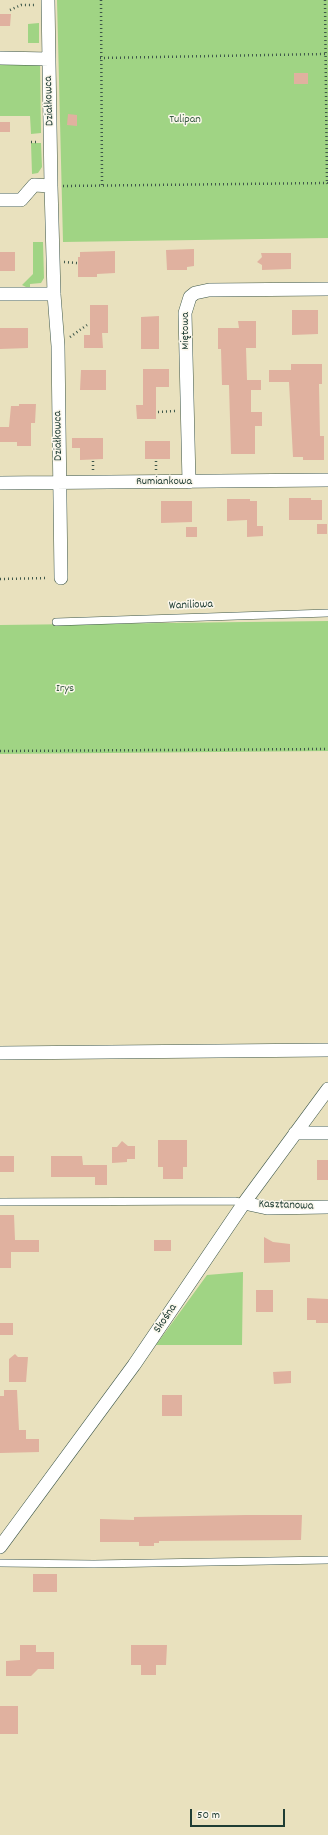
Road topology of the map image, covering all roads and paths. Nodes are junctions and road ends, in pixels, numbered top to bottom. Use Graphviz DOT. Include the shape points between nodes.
graph roads {
  1 [pos="101,0"];
  2 [pos="325,0"];
  3 [pos="44,2"];
  4 [pos="10,10"];
  5 [pos="326,43"];
  6 [pos="325,54"];
  7 [pos="0,58"];
  8 [pos="100,58"];
  9 [pos="49,59"];
  10 [pos="327,116"];
  11 [pos="328,184"];
  12 [pos="102,185"];
  13 [pos="57,186"];
  14 [pos="0,200"];
  15 [pos="328,289"];
  16 [pos="0,294"];
  17 [pos="54,294"];
  18 [pos="87,325"];
  19 [pos="57,336"];
  20 [pos="188,411"];
  21 [pos="158,412"];
  22 [pos="328,480"];
  23 [pos="189,482"];
  24 [pos="60,483"];
  25 [pos="0,484"];
  26 [pos="61,578"];
  27 [pos="0,579"];
  28 [pos="328,613"];
  29 [pos="56,622"];
  30 [pos="328,749"];
  31 [pos="0,751"];
  32 [pos="328,1050"];
  33 [pos="0,1053"];
  34 [pos="328,1089"];
  35 [pos="295,1133"];
  36 [pos="328,1133"];
  37 [pos="0,1202"];
  38 [pos="244,1202"];
  39 [pos="328,1207"];
  40 [pos="0,1547"];
  41 [pos="328,1560"];
  42 [pos="0,1563"];
  1 -- 8 [label="path"];
  2 -- 5 [label="path"];
  3 -- 4 [label="path" via="21,5"];
  3 -- 9 [label="street, Działkowca"];
  5 -- 6 [label="path"];
  6 -- 8 [label="path"];
  6 -- 10 [label="path"];
  7 -- 9 [label="street"];
  8 -- 12 [label="path"];
  9 -- 13 [label="street, Działkowca"];
  10 -- 11 [label="path"];
  11 -- 12 [label="path"];
  12 -- 13 [label="path"];
  13 -- 14 [label="street" via="34,185 21,200"];
  13 -- 17 [label="street, Działkowca"];
  15 -- 20 [label="street, Miętowa" via="209,290 195,293 190,297 185,313"];
  16 -- 17 [label="street"];
  17 -- 19 [label="street, Działkowca"];
  18 -- 19 [label="path" via="70,337"];
  19 -- 24 [label="street, Działkowca"];
  20 -- 21 [label="path"];
  20 -- 23 [label="street, Miętowa"];
  22 -- 23 [label="street, Rumiankowa"];
  23 -- 24 [label="street, Rumiankowa"];
  24 -- 25 [label="street, Rumiankowa"];
  24 -- 26 [label="street, Działkowca"];
  26 -- 27 [label="path"];
  28 -- 29 [label="lane, Waniliowa"];
  30 -- 31 [label="path"];
  32 -- 33 [label="street"];
  34 -- 35 [label="street, Skośna"];
  35 -- 36 [label="street"];
  35 -- 38 [label="street, Skośna"];
  37 -- 38 [label="lane"];
  38 -- 39 [label="street, Kasztanowa" via="267,1208"];
  38 -- 40 [label="street, Skośna" via="138,1359"];
  41 -- 42 [label="lane"];
}
